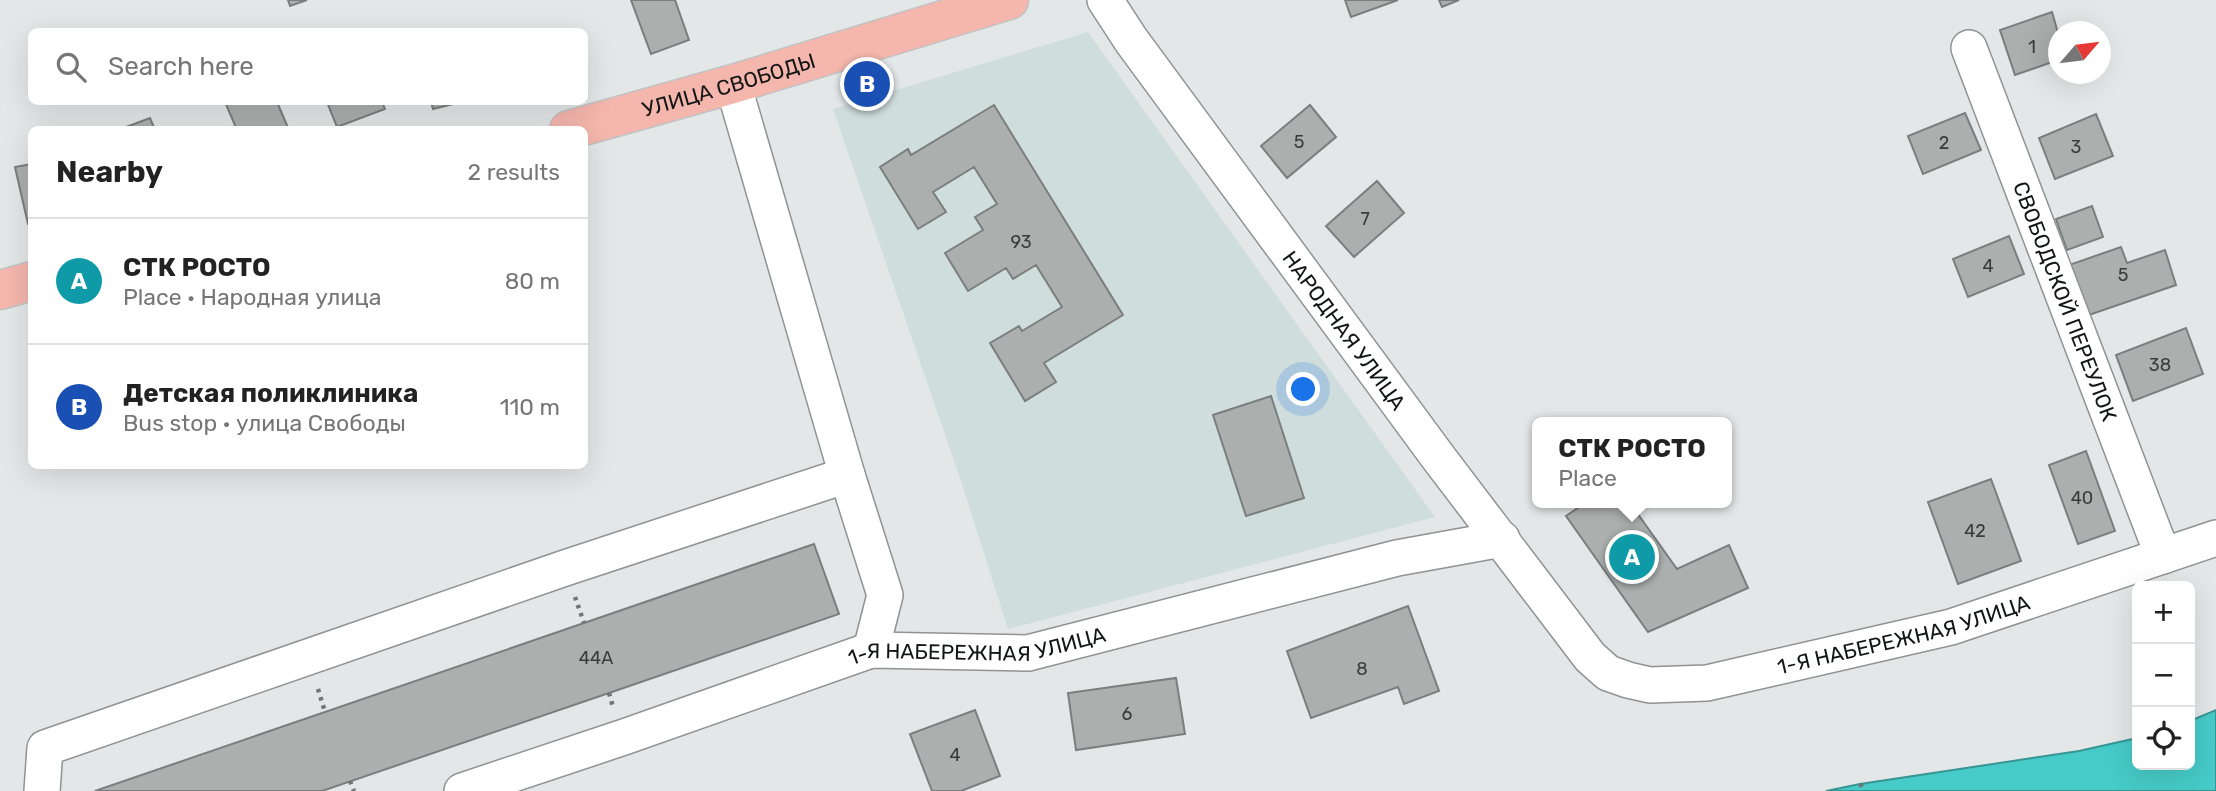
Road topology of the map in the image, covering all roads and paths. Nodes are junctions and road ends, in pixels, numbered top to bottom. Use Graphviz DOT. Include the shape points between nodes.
graph roads {
  1 [pos="1009,0"];
  2 [pos="1105,0"];
  3 [pos="1969,48"];
  4 [pos="733,84"];
  5 [pos="583,126"];
  6 [pos="28,282"];
  7 [pos="0,290"];
  8 [pos="847,475"];
  9 [pos="2216,538"];
  10 [pos="1502,539"];
  11 [pos="2163,556"];
  12 [pos="871,650"];
  13 [pos="1590,657"];
  14 [pos="350,781"];
  15 [pos="1860,784"];
  16 [pos="43,791"];
  17 [pos="354,791"];
  18 [pos="462,791"];
  19 [pos="1865,791"];
  1 -- 4 [label="main road, УЛИЦА СВОБОДЫ"];
  2 -- 10 [label="street, НАРОДНАЯ УЛИЦА"];
  3 -- 11 [label="street, СВОБОДСКОЙ ПЕРЕУЛОК"];
  4 -- 5 [label="main road, УЛИЦА СВОБОДЫ"];
  4 -- 8 [label="street"];
  6 -- 7 [label="main road"];
  8 -- 12 [label="street" via="885,595"];
  8 -- 16 [label="street" via="45,748"];
  9 -- 11 [label="street, 1-Я НАБЕРЕЖНАЯ УЛИЦА"];
  10 -- 12 [label="street, 1-Я НАБЕРЕЖНАЯ УЛИЦА" via="1397,558 1028,653"];
  10 -- 13 [label="street, НАРОДНАЯ УЛИЦА"];
  11 -- 13 [label="street, 1-Я НАБЕРЕЖНАЯ УЛИЦА" via="1951,626 1707,683 1650,685 1608,673"];
  12 -- 18 [label="street, 1-Я НАБЕРЕЖНАЯ УЛИЦА"];
  14 -- 17 [label="path"];
  15 -- 19 [label="path"];
}
